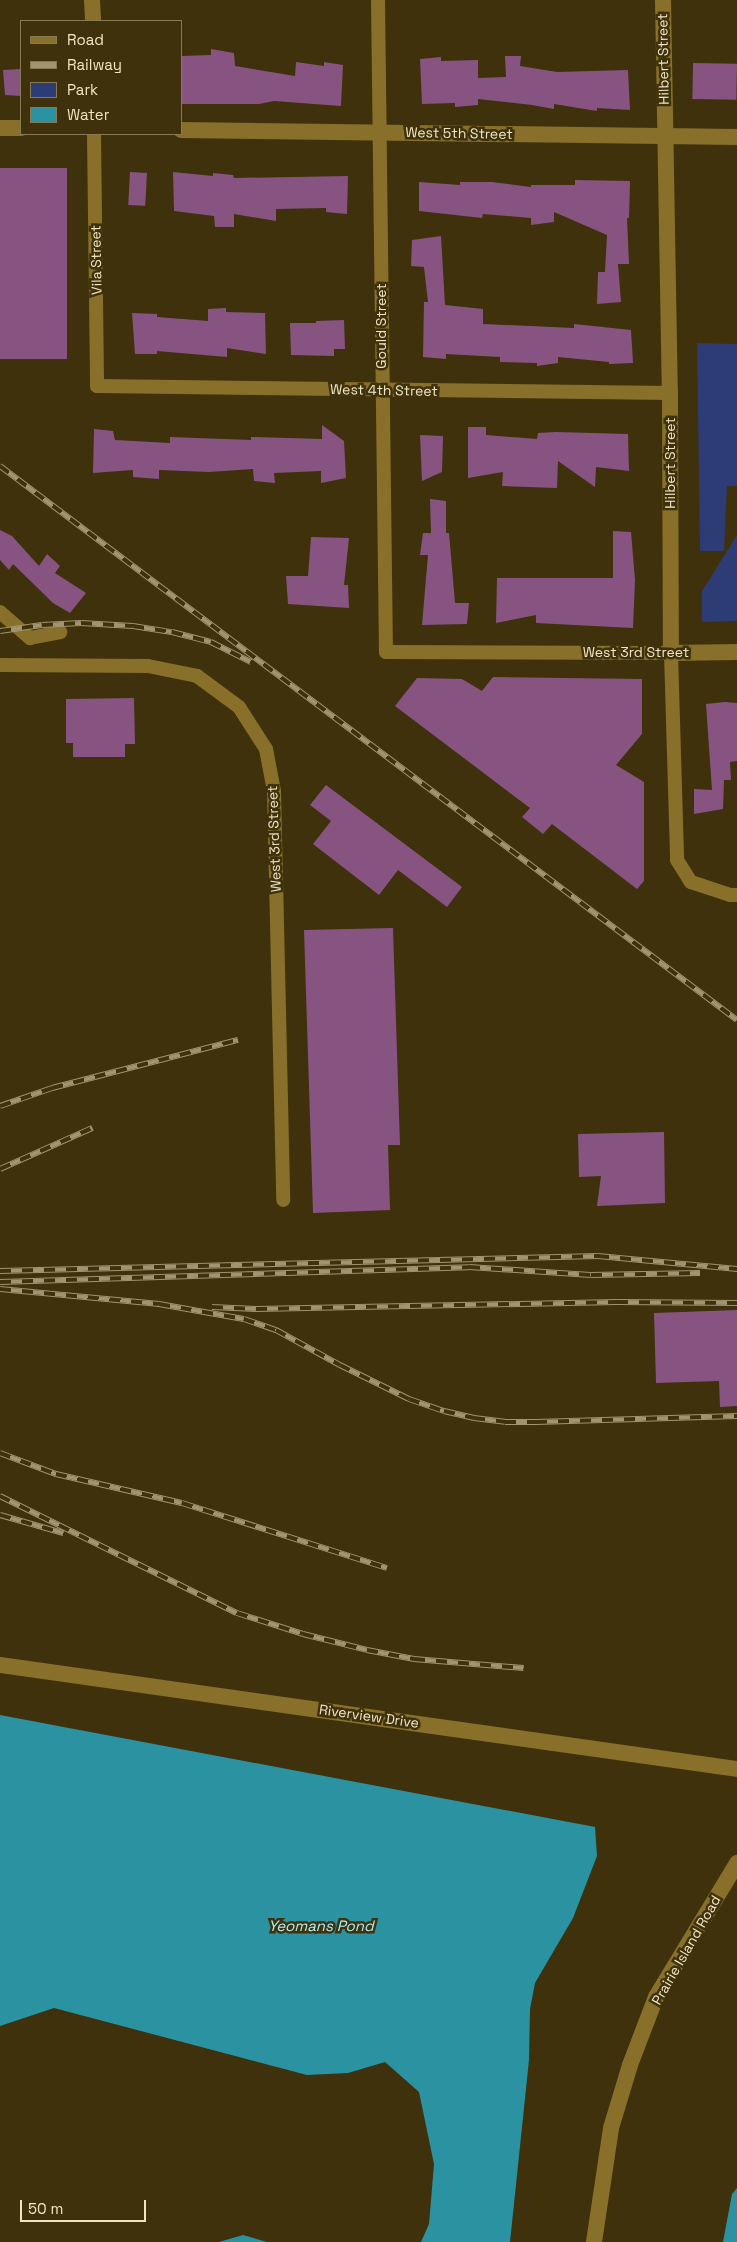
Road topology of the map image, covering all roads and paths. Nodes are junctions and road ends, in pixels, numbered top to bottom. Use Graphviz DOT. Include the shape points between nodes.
graph roads {
  1 [pos="92,0"];
  2 [pos="378,0"];
  3 [pos="663,0"];
  4 [pos="93,20"];
  5 [pos="0,128"];
  6 [pos="20,128"];
  7 [pos="182,130"];
  8 [pos="380,132"];
  9 [pos="94,135"];
  10 [pos="664,137"];
  11 [pos="737,137"];
  12 [pos="97,386"];
  13 [pos="381,390"];
  14 [pos="670,393"];
  15 [pos="0,612"];
  16 [pos="60,632"];
  17 [pos="386,652"];
  18 [pos="737,652"];
  19 [pos="671,653"];
  20 [pos="0,665"];
  21 [pos="733,895"];
  22 [pos="282,1200"];
  23 [pos="0,1665"];
  24 [pos="737,1769"];
  25 [pos="737,1863"];
  26 [pos="594,2242"];
  1 -- 4 [label="street"];
  2 -- 8 [label="street, Gould Street"];
  3 -- 10 [label="street, Hilbert Street"];
  5 -- 6 [label="street"];
  7 -- 8 [label="street, West 5th Street"];
  8 -- 10 [label="street, West 5th Street"];
  8 -- 13 [label="street, Gould Street"];
  9 -- 12 [label="street, Vila Street"];
  10 -- 11 [label="street, West 5th Street"];
  10 -- 14 [label="street, Hilbert Street"];
  12 -- 13 [label="street, West 4th Street"];
  13 -- 14 [label="street, West 4th Street"];
  13 -- 17 [label="street, Gould Street"];
  14 -- 19 [label="street, Hilbert Street"];
  15 -- 16 [label="street" via="30,638"];
  17 -- 19 [label="street, West 3rd Street"];
  18 -- 19 [label="street, West 3rd Street"];
  19 -- 21 [label="street, Hilbert Street" via="677,860 691,882"];
  20 -- 22 [label="street, West 3rd Street" via="148,666 197,676 239,707 266,749 274,791"];
  23 -- 24 [label="street, Riverview Drive"];
  25 -- 26 [label="street, Prairie Island Road" via="656,1997 630,2065 611,2128"];
}
